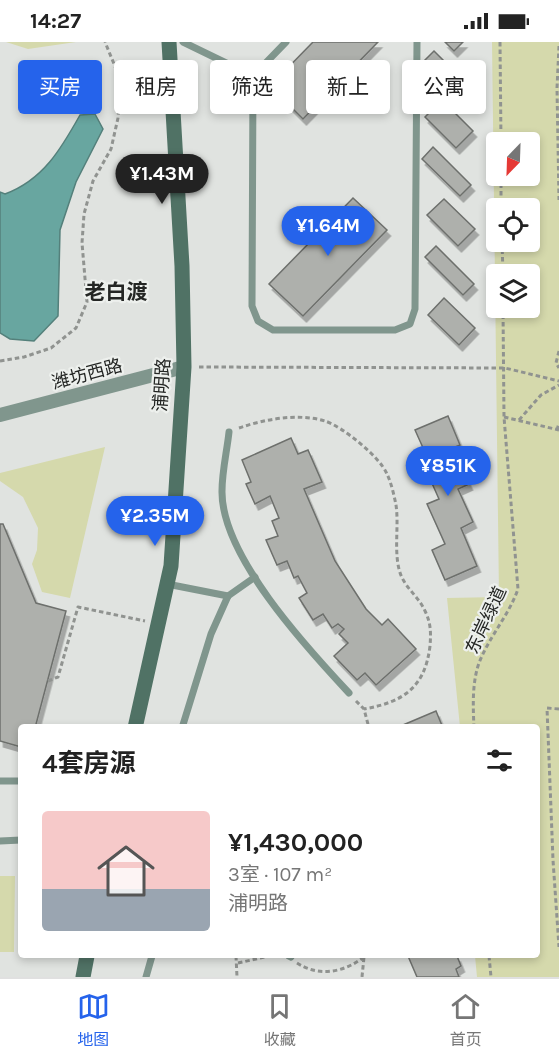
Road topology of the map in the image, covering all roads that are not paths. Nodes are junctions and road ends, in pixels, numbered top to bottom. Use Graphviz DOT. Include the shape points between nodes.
graph roads {
  1 [pos="169,42"];
  2 [pos="183,42"];
  3 [pos="286,42"];
  4 [pos="417,42"];
  5 [pos="220,60"];
  6 [pos="269,60"];
  7 [pos="253,114"];
  8 [pos="184,367"];
  9 [pos="0,415"];
  10 [pos="229,432"];
  11 [pos="255,577"];
  12 [pos="167,584"];
  13 [pos="228,596"];
  14 [pos="349,693"];
  15 [pos="136,724"];
  16 [pos="183,724"];
  17 [pos="0,781"];
  18 [pos="18,781"];
  19 [pos="18,840"];
  20 [pos="0,841"];
  21 [pos="87,958"];
  22 [pos="151,958"];
  23 [pos="83,977"];
  24 [pos="146,977"];
  1 -- 8 [label="main road, 浦明路"];
  2 -- 5 [label="lane"];
  3 -- 6 [label="lane"];
  4 -- 7 [label="lane" via="415,309 410,324 395,330 273,330 258,321 252,306"];
  8 -- 9 [label="street, 潍坊西路"];
  8 -- 12 [label="main road, 浦明路"];
  10 -- 11 [label="lane" via="222,492 230,531"];
  11 -- 13 [label="lane"];
  11 -- 14 [label="lane" via="284,619"];
  12 -- 13 [label="lane"];
  12 -- 15 [label="main road, 浦明路"];
  13 -- 16 [label="lane" via="211,634"];
  17 -- 18 [label="lane"];
  19 -- 20 [label="lane"];
  21 -- 23 [label="main road"];
  22 -- 24 [label="lane"];
}
